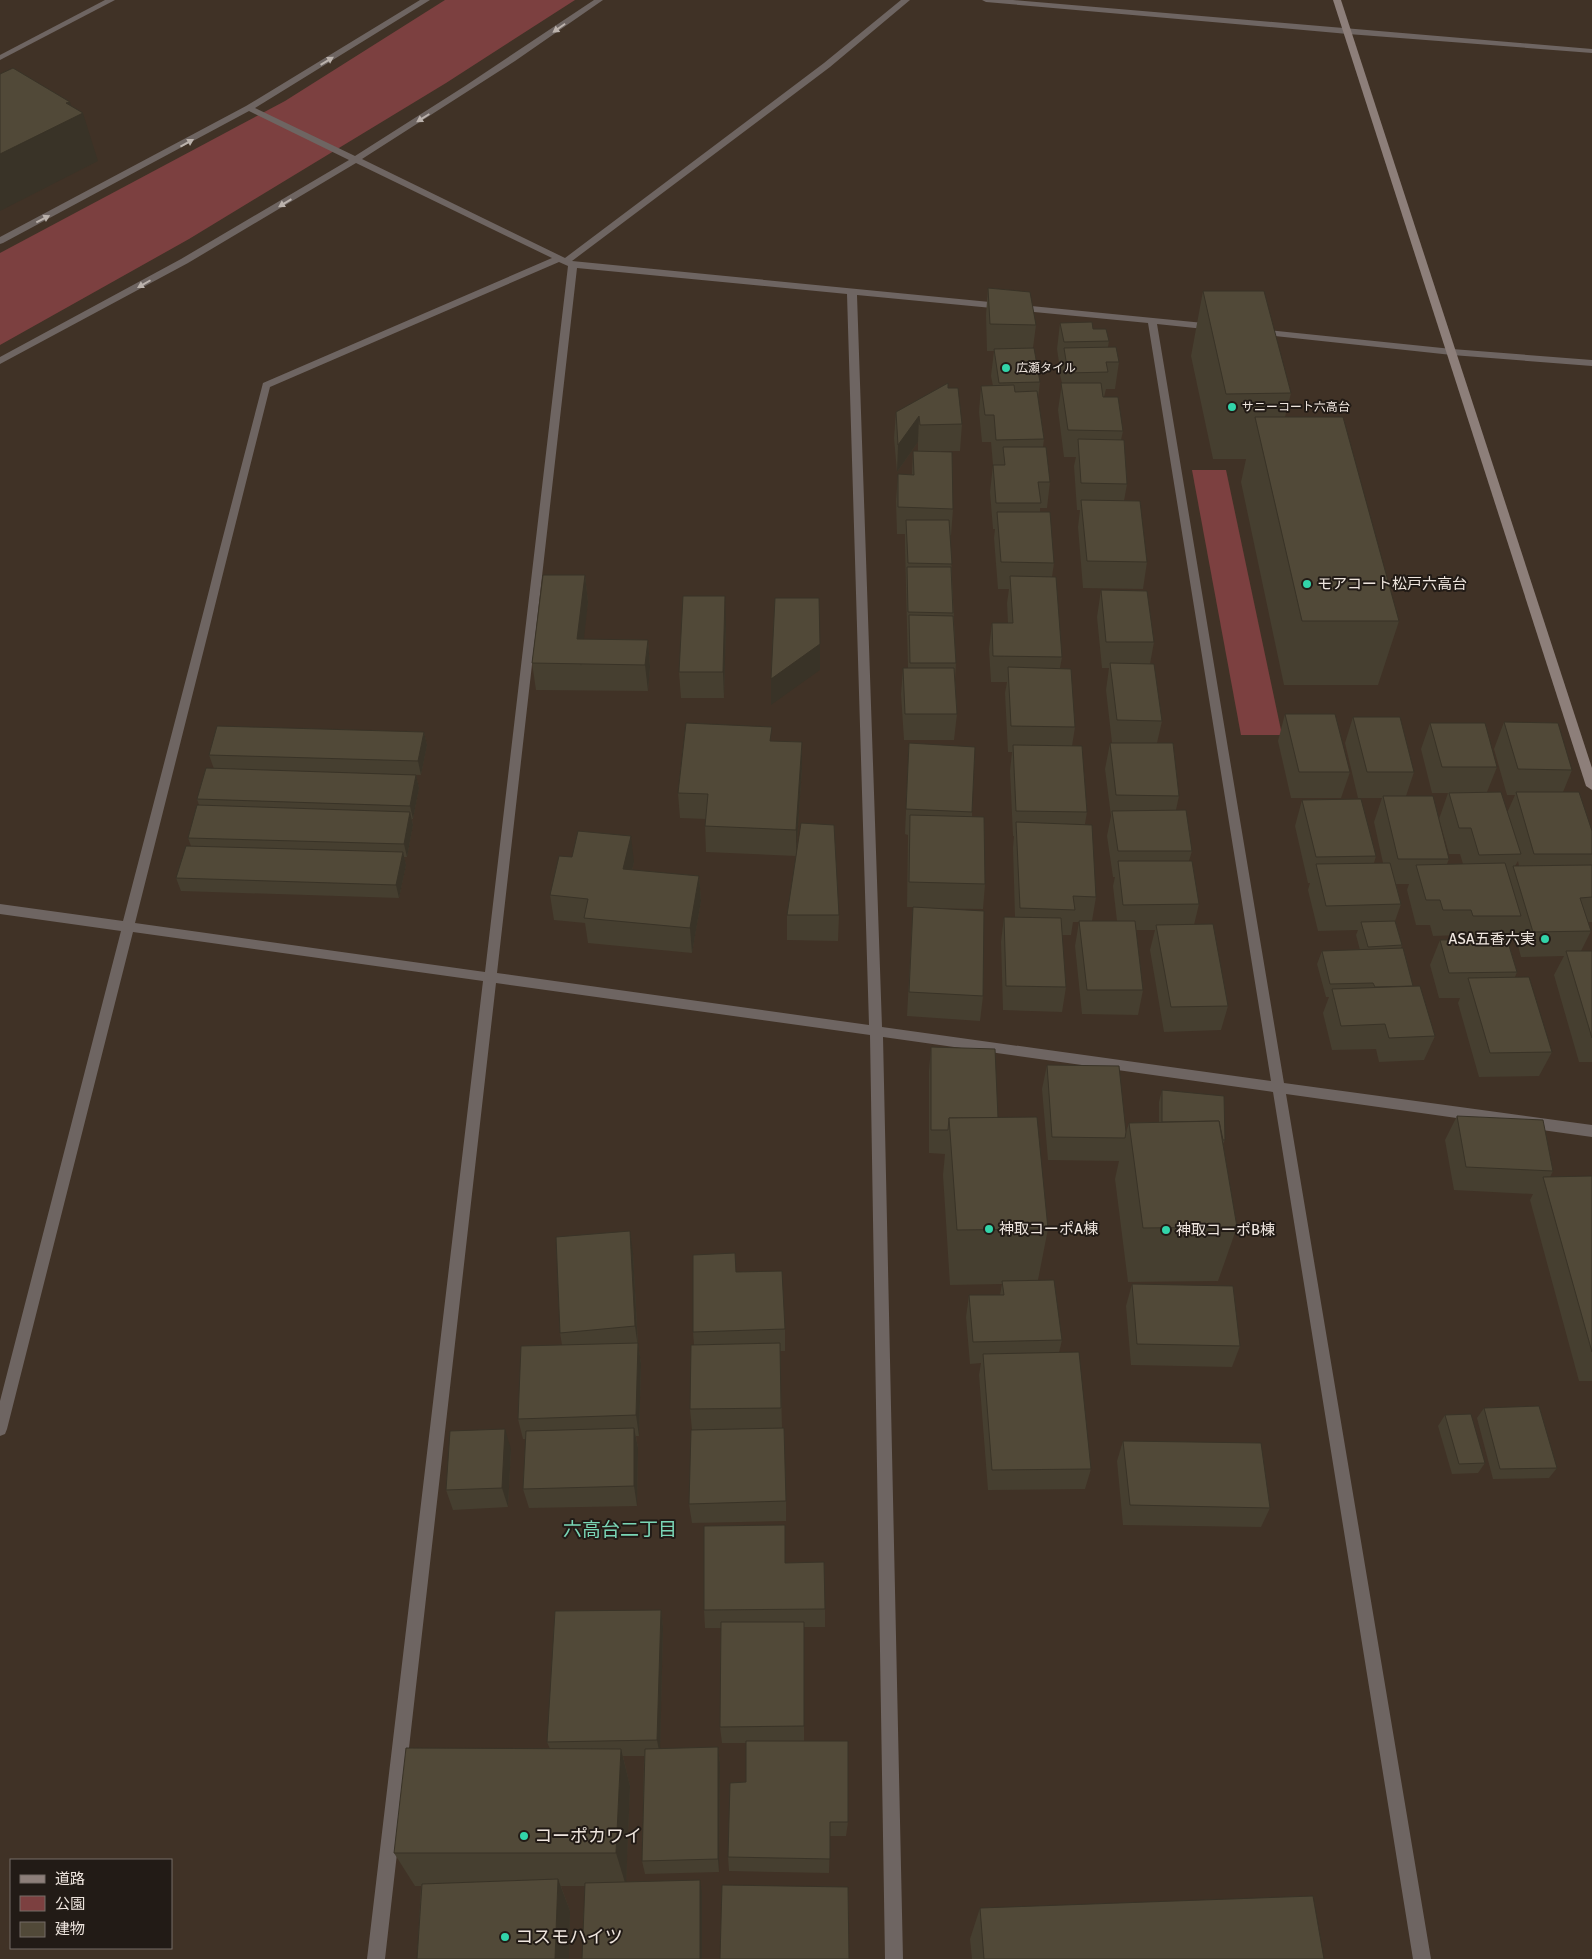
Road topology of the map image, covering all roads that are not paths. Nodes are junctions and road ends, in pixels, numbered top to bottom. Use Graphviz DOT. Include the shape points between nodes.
graph roads {
  1 [pos="111,0"];
  2 [pos="426,0"];
  3 [pos="599,0"];
  4 [pos="906,0"];
  5 [pos="986,0"];
  6 [pos="1337,0"];
  7 [pos="1348,32"];
  8 [pos="1592,50"];
  9 [pos="0,58"];
  10 [pos="249,108"];
  11 [pos="356,160"];
  12 [pos="0,241"];
  13 [pos="567,262"];
  14 [pos="852,292"];
  15 [pos="1152,321"];
  16 [pos="1220,328"];
  17 [pos="1249,331"];
  18 [pos="1452,352"];
  19 [pos="0,362"];
  20 [pos="1592,363"];
  21 [pos="1592,786"];
  22 [pos="0,909"];
  23 [pos="128,927"];
  24 [pos="490,977"];
  25 [pos="876,1031"];
  26 [pos="1277,1087"];
  27 [pos="1592,1131"];
  28 [pos="0,1429"];
  29 [pos="376,1959"];
  30 [pos="894,1959"];
  31 [pos="1422,1959"];
  1 -- 9 [label="street"];
  10 -- 2 [label="street, one-way"];
  3 -- 11 [label="street, one-way"];
  4 -- 13 [label="street" via="828,64"];
  5 -- 7 [label="street"];
  6 -- 7 [label="street"];
  7 -- 8 [label="street"];
  7 -- 18 [label="street"];
  10 -- 11 [label="street"];
  12 -- 10 [label="street, one-way"];
  11 -- 13 [label="street"];
  11 -- 19 [label="street, one-way" via="132,291"];
  13 -- 14 [label="street"];
  13 -- 23 [label="street" via="266,385"];
  13 -- 24 [label="street"];
  14 -- 15 [label="street"];
  14 -- 25 [label="street"];
  15 -- 16 [label="street"];
  15 -- 26 [label="street"];
  17 -- 18 [label="street"];
  18 -- 20 [label="street"];
  18 -- 21 [label="street"];
  22 -- 23 [label="street"];
  23 -- 24 [label="street"];
  23 -- 28 [label="street"];
  24 -- 25 [label="street"];
  24 -- 29 [label="street"];
  25 -- 26 [label="street"];
  25 -- 30 [label="street"];
  26 -- 27 [label="street"];
  26 -- 31 [label="street"];
}
